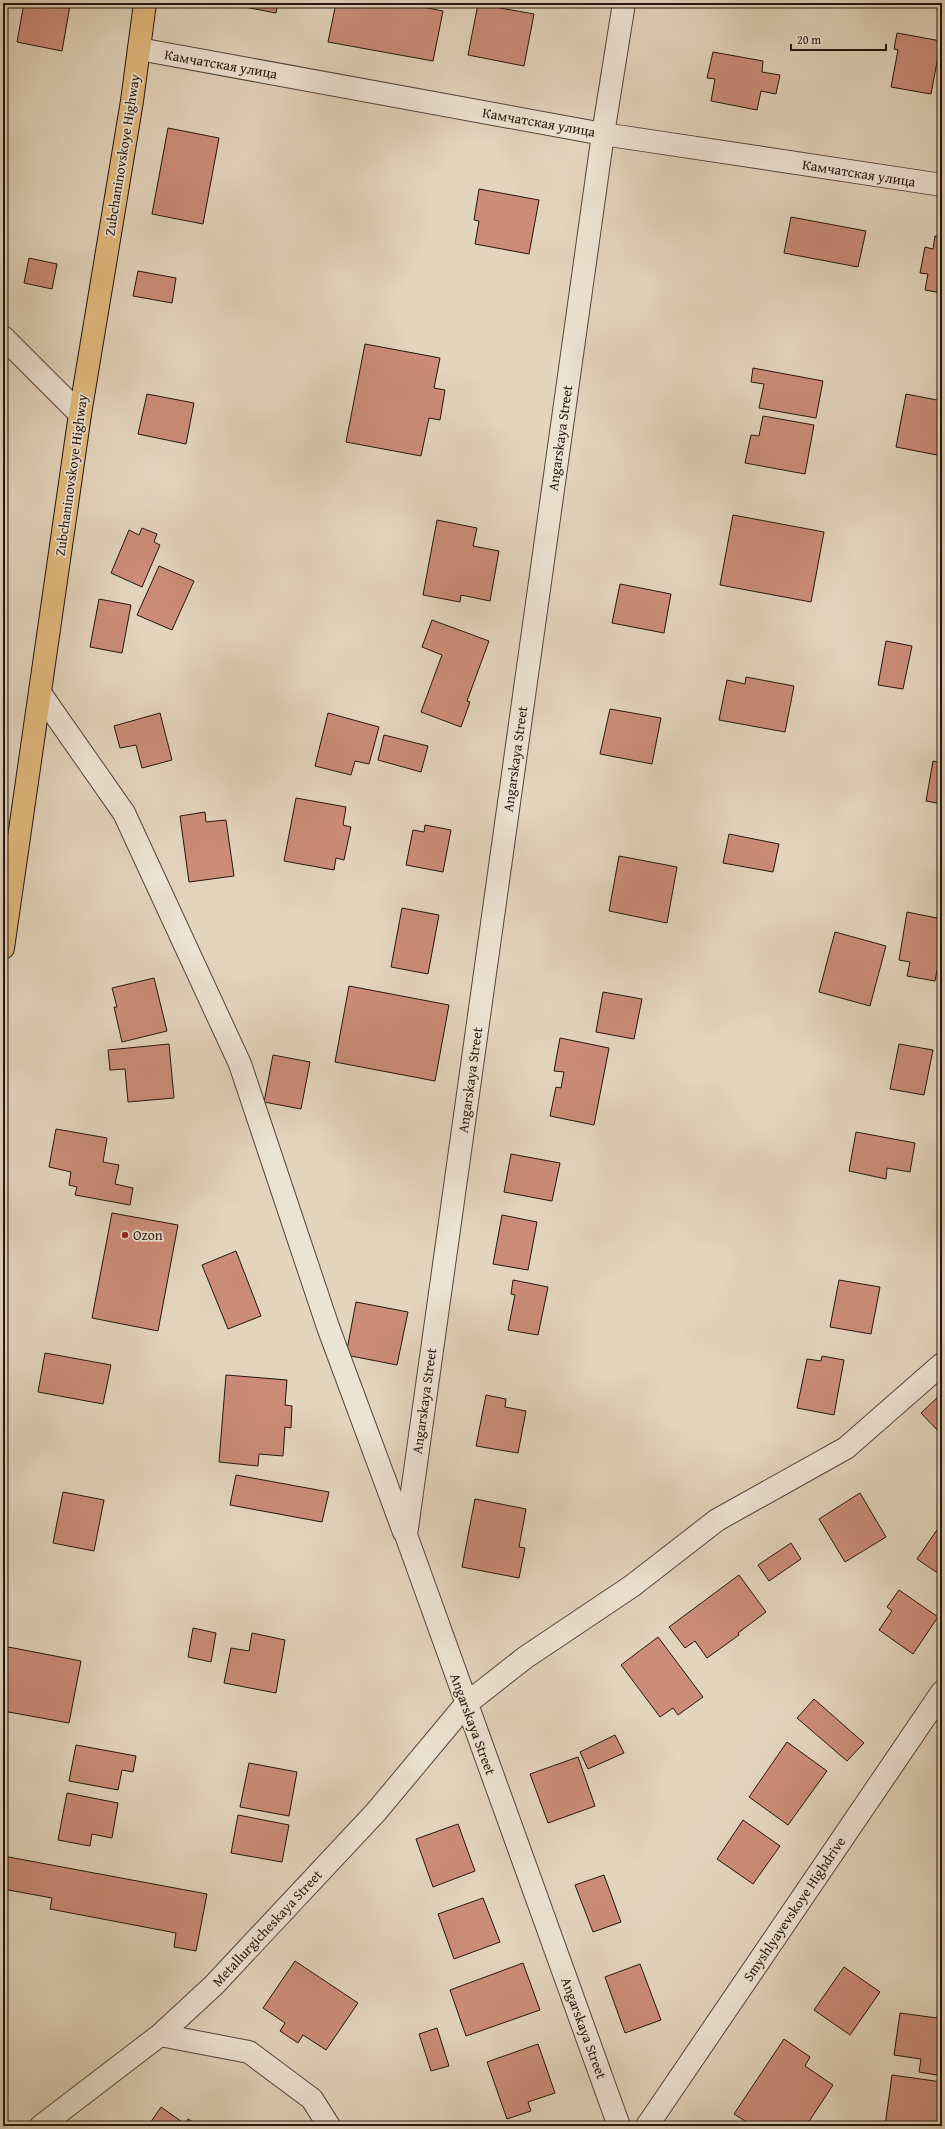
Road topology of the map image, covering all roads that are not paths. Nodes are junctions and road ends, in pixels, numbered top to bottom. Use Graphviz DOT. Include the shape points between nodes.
graph roads {
  1 [pos="145,3"];
  2 [pos="624,3"];
  3 [pos="139,49"];
  4 [pos="602,134"];
  5 [pos="942,185"];
  6 [pos="3,337"];
  7 [pos="80,414"];
  8 [pos="40,692"];
  9 [pos="3,948"];
  10 [pos="942,1364"];
  11 [pos="406,1535"];
  12 [pos="942,1692"];
  13 [pos="466,1704"];
  14 [pos="160,2036"];
  15 [pos="41,2126"];
  16 [pos="330,2126"];
  17 [pos="619,2126"];
  18 [pos="647,2126"];
  1 -- 3 [label="main road, Zubchaninovskoye Highway"];
  2 -- 4 [label="street, Angarskaya Street"];
  3 -- 4 [label="street, Камчатская улица"];
  3 -- 7 [label="main road, Zubchaninovskoye Highway"];
  4 -- 5 [label="street, Камчатская улица"];
  4 -- 11 [label="street, Angarskaya Street"];
  6 -- 7 [label="street"];
  7 -- 8 [label="main road, Zubchaninovskoye Highway"];
  8 -- 9 [label="main road, Zubchaninovskoye Highway"];
  8 -- 11 [label="street" via="124,813 240,1064 328,1327"];
  10 -- 13 [label="street, Metallurgicheskaya Street" via="846,1448 717,1520 632,1586 526,1657"];
  11 -- 13 [label="street, Angarskaya Street"];
  12 -- 18 [label="street, Smyshlyayevskoye Highdrive"];
  13 -- 14 [label="street, Metallurgicheskaya Street" via="376,1812 214,1985"];
  13 -- 17 [label="street, Angarskaya Street"];
  14 -- 15 [label="street, Metallurgicheskaya Street"];
  14 -- 16 [label="street" via="249,2052 312,2099"];
}
